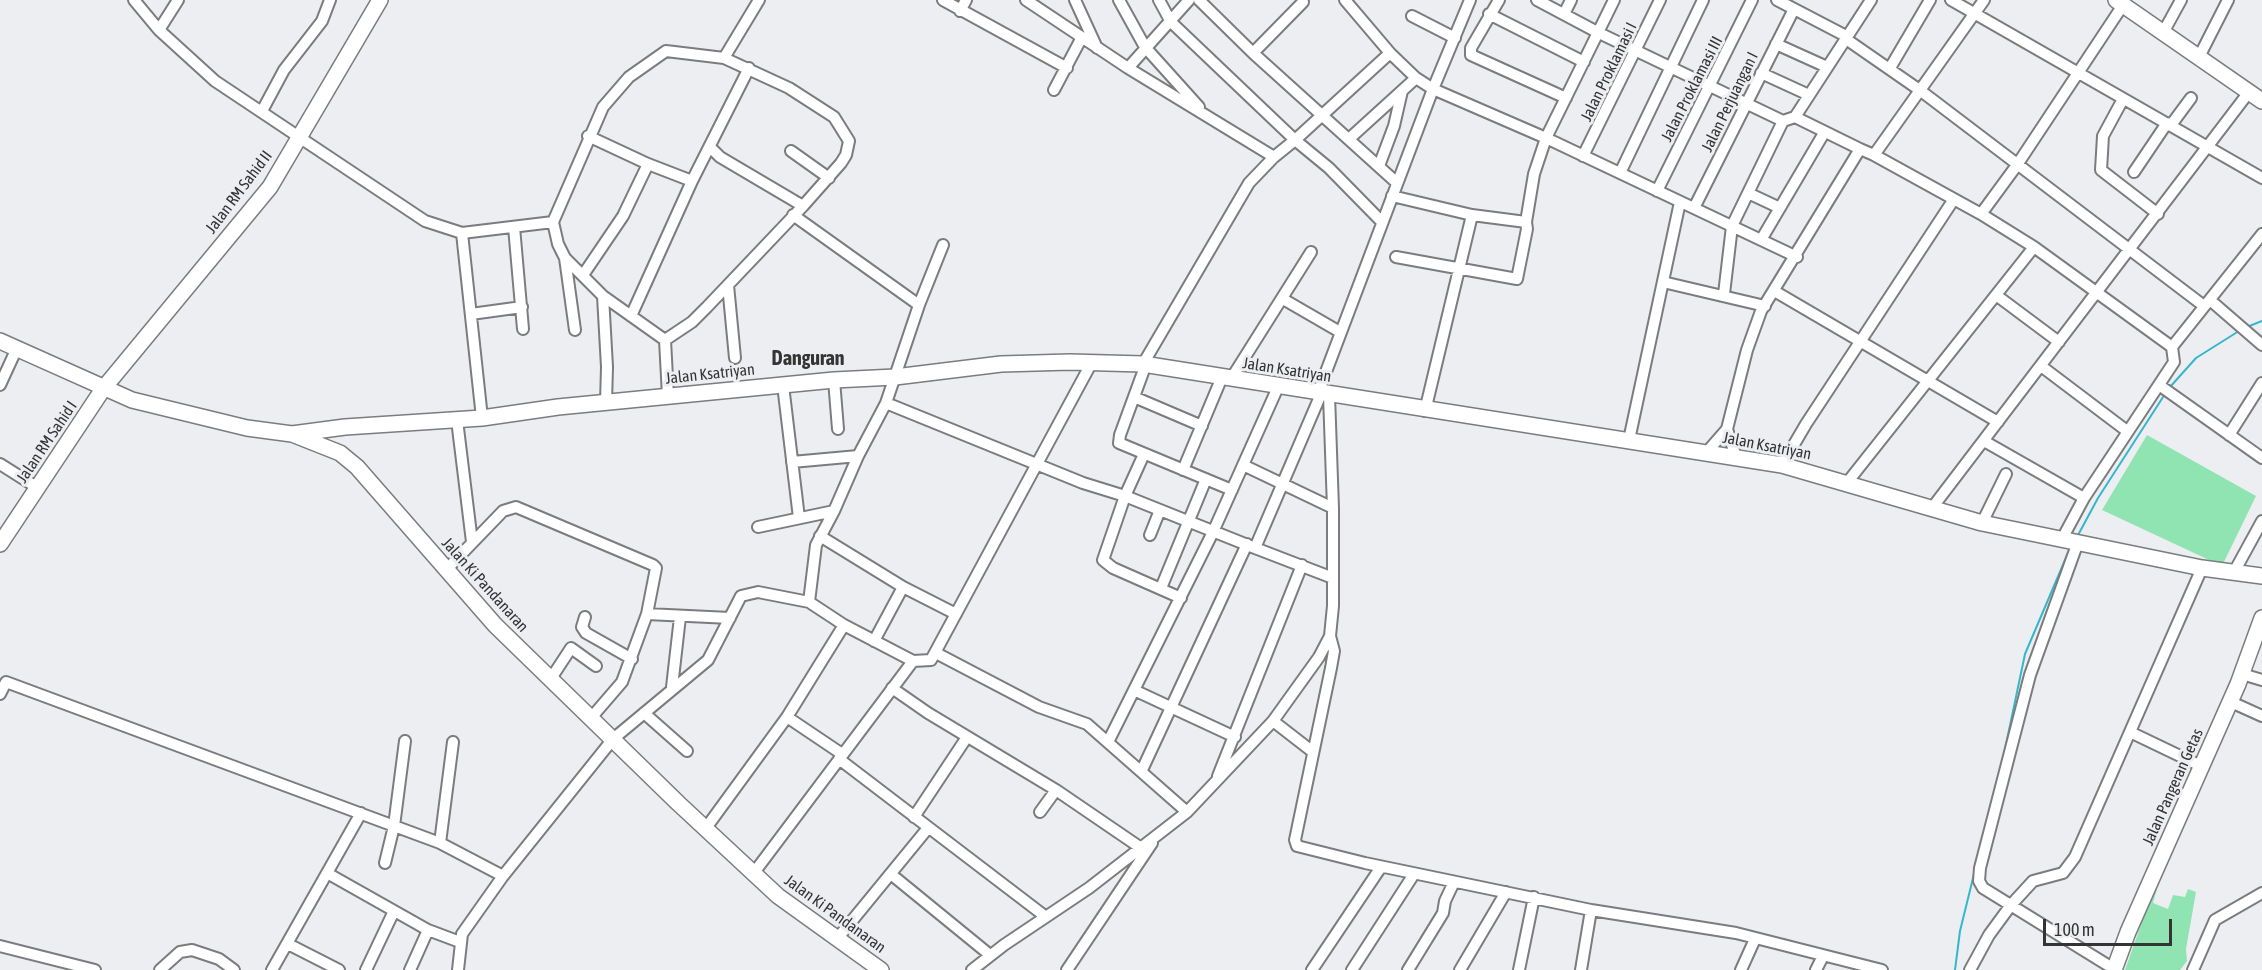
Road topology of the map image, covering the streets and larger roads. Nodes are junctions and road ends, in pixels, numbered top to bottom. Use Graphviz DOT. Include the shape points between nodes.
graph roads {
  1 [pos="134,0"];
  2 [pos="178,0"];
  3 [pos="330,0"];
  4 [pos="380,0"];
  5 [pos="759,0"];
  6 [pos="943,0"];
  7 [pos="966,0"];
  8 [pos="1026,0"];
  9 [pos="1075,0"];
  10 [pos="1119,0"];
  11 [pos="1159,0"];
  12 [pos="1189,0"];
  13 [pos="1198,0"];
  14 [pos="1470,0"];
  15 [pos="1499,0"];
  16 [pos="1537,0"];
  17 [pos="1571,0"];
  18 [pos="1614,0"];
  19 [pos="1660,0"];
  20 [pos="1703,0"];
  21 [pos="1752,0"];
  22 [pos="1777,0"];
  23 [pos="1930,0"];
  24 [pos="1951,0"];
  25 [pos="1984,0"];
  26 [pos="2181,0"];
  27 [pos="2228,0"];
  28 [pos="1346,1"];
  29 [pos="1303,2"];
  30 [pos="1866,2"];
  31 [pos="2120,2"];
  32 [pos="1794,9"];
  33 [pos="960,11"];
  34 [pos="1976,12"];
  35 [pos="1564,14"];
  36 [pos="1489,15"];
  37 [pos="1412,16"];
  38 [pos="1171,22"];
  39 [pos="159,30"];
  40 [pos="2163,31"];
  41 [pos="1599,33"];
  42 [pos="1846,37"];
  43 [pos="1082,38"];
  44 [pos="1455,38"];
  45 [pos="1776,44"];
  46 [pos="1145,47"];
  47 [pos="1098,48"];
  48 [pos="1637,51"];
  49 [pos="1253,53"];
  50 [pos="1390,53"];
  51 [pos="2199,57"];
  52 [pos="724,58"];
  53 [pos="1584,62"];
  54 [pos="1673,67"];
  55 [pos="1827,67"];
  56 [pos="749,68"];
  57 [pos="1067,68"];
  58 [pos="1128,68"];
  59 [pos="1890,68"];
  60 [pos="1761,73"];
  61 [pos="2079,74"];
  62 [pos="1416,78"];
  63 [pos="1711,86"];
  64 [pos="1433,89"];
  65 [pos="1054,90"];
  66 [pos="1402,91"];
  67 [pos="1921,91"];
  68 [pos="2248,92"];
  69 [pos="1809,95"];
  70 [pos="1566,98"];
  71 [pos="2191,98"];
  72 [pos="2123,99"];
  73 [pos="2262,101"];
  74 [pos="1747,102"];
  75 [pos="262,111"];
  76 [pos="1207,116"];
  77 [pos="1322,116"];
  78 [pos="1795,117"];
  79 [pos="1783,121"];
  80 [pos="2169,124"];
  81 [pos="1824,133"];
  82 [pos="588,136"];
  83 [pos="301,138"];
  84 [pos="1350,138"];
  85 [pos="1546,138"];
  86 [pos="1295,141"];
  87 [pos="2207,147"];
  88 [pos="711,148"];
  89 [pos="1860,149"];
  90 [pos="792,151"];
  91 [pos="1875,155"];
  92 [pos="1583,156"];
  93 [pos="1274,157"];
  94 [pos="648,164"];
  95 [pos="2018,165"];
  96 [pos="1379,166"];
  97 [pos="2134,172"];
  98 [pos="1620,173"];
  99 [pos="829,178"];
  100 [pos="2262,178"];
  101 [pos="692,181"];
  102 [pos="1397,183"];
  103 [pos="1657,191"];
  104 [pos="1748,194"];
  105 [pos="1392,196"];
  106 [pos="1954,199"];
  107 [pos="1680,202"];
  108 [pos="803,206"];
  109 [pos="1694,208"];
  110 [pos="1780,208"];
  111 [pos="1981,214"];
  112 [pos="2158,214"];
  113 [pos="793,215"];
  114 [pos="1472,215"];
  115 [pos="553,222"];
  116 [pos="1382,222"];
  117 [pos="1526,222"];
  118 [pos="514,226"];
  119 [pos="1732,226"];
  120 [pos="462,233"];
  121 [pos="2262,234"];
  122 [pos="1761,240"];
  123 [pos="943,245"];
  124 [pos="2034,248"];
  125 [pos="2130,249"];
  126 [pos="1311,252"];
  127 [pos="1396,257"];
  128 [pos="1797,257"];
  129 [pos="565,258"];
  130 [pos="1458,268"];
  131 [pos="583,275"];
  132 [pos="1663,282"];
  133 [pos="728,285"];
  134 [pos="1776,292"];
  135 [pos="2096,293"];
  136 [pos="1724,294"];
  137 [pos="1996,295"];
  138 [pos="603,296"];
  139 [pos="1283,299"];
  140 [pos="2207,303"];
  141 [pos="919,305"];
  142 [pos="1765,306"];
  143 [pos="522,307"];
  144 [pos="471,314"];
  145 [pos="631,316"];
  146 [pos="524,329"];
  147 [pos="575,330"];
  148 [pos="1340,332"];
  149 [pos="665,340"];
  150 [pos="0,341"];
  151 [pos="1861,342"];
  152 [pos="2059,342"];
  153 [pos="2262,345"];
  154 [pos="2172,347"];
  155 [pos="17,348"];
  156 [pos="735,358"];
  157 [pos="1092,362"];
  158 [pos="1144,364"];
  159 [pos="2041,366"];
  160 [pos="894,377"];
  161 [pos="1226,378"];
  162 [pos="834,380"];
  163 [pos="1928,382"];
  164 [pos="2262,383"];
  165 [pos="0,385"];
  166 [pos="783,385"];
  167 [pos="1278,387"];
  168 [pos="2164,388"];
  169 [pos="108,391"];
  170 [pos="1323,394"];
  171 [pos="668,396"];
  172 [pos="1134,397"];
  173 [pos="606,403"];
  174 [pos="886,403"];
  175 [pos="1425,411"];
  176 [pos="482,418"];
  177 [pos="457,420"];
  178 [pos="1998,423"];
  179 [pos="1202,426"];
  180 [pos="345,427"];
  181 [pos="838,429"];
  182 [pos="1727,429"];
  183 [pos="2127,431"];
  184 [pos="292,434"];
  185 [pos="2229,435"];
  186 [pos="1629,440"];
  187 [pos="1984,441"];
  188 [pos="340,453"];
  189 [pos="1706,453"];
  190 [pos="1144,454"];
  191 [pos="858,456"];
  192 [pos="1736,457"];
  193 [pos="2262,458"];
  194 [pos="792,462"];
  195 [pos="0,464"];
  196 [pos="1036,465"];
  197 [pos="1243,465"];
  198 [pos="1782,465"];
  199 [pos="1183,470"];
  200 [pos="2006,474"];
  201 [pos="1206,479"];
  202 [pos="1284,484"];
  203 [pos="1846,484"];
  204 [pos="38,488"];
  205 [pos="1232,490"];
  206 [pos="1125,496"];
  207 [pos="2084,498"];
  208 [pos="1334,508"];
  209 [pos="1932,508"];
  210 [pos="1160,510"];
  211 [pos="834,511"];
  212 [pos="799,518"];
  213 [pos="2262,521"];
  214 [pos="1190,522"];
  215 [pos="1982,523"];
  216 [pos="758,527"];
  217 [pos="1213,532"];
  218 [pos="1150,535"];
  219 [pos="820,536"];
  220 [pos="2072,541"];
  221 [pos="472,542"];
  222 [pos="0,544"];
  223 [pos="1251,546"];
  224 [pos="1302,565"];
  225 [pos="2202,568"];
  226 [pos="447,569"];
  227 [pos="2232,574"];
  228 [pos="2262,576"];
  229 [pos="1333,578"];
  230 [pos="903,587"];
  231 [pos="1161,588"];
  232 [pos="1181,598"];
  233 [pos="809,602"];
  234 [pos="647,614"];
  235 [pos="956,614"];
  236 [pos="585,617"];
  237 [pos="680,617"];
  238 [pos="730,618"];
  239 [pos="2262,618"];
  240 [pos="844,625"];
  241 [pos="1330,636"];
  242 [pos="874,641"];
  243 [pos="936,653"];
  244 [pos="632,659"];
  245 [pos="914,661"];
  246 [pos="596,666"];
  247 [pos="2242,674"];
  248 [pos="550,680"];
  249 [pos="2262,680"];
  250 [pos="3,681"];
  251 [pos="672,687"];
  252 [pos="892,688"];
  253 [pos="1136,691"];
  254 [pos="0,694"];
  255 [pos="2230,702"];
  256 [pos="1171,709"];
  257 [pos="644,713"];
  258 [pos="2262,716"];
  259 [pos="787,717"];
  260 [pos="591,718"];
  261 [pos="1274,722"];
  262 [pos="2130,732"];
  263 [pos="967,736"];
  264 [pos="1234,737"];
  265 [pos="613,739"];
  266 [pos="405,741"];
  267 [pos="453,742"];
  268 [pos="1108,742"];
  269 [pos="687,751"];
  270 [pos="1313,752"];
  271 [pos="841,756"];
  272 [pos="2202,767"];
  273 [pos="1142,770"];
  274 [pos="1217,779"];
  275 [pos="1056,790"];
  276 [pos="1040,812"];
  277 [pos="1187,812"];
  278 [pos="361,813"];
  279 [pos="914,817"];
  280 [pos="394,826"];
  281 [pos="706,828"];
  282 [pos="928,828"];
  283 [pos="1158,835"];
  284 [pos="440,843"];
  285 [pos="1141,848"];
  286 [pos="385,863"];
  287 [pos="1381,867"];
  288 [pos="327,873"];
  289 [pos="753,874"];
  290 [pos="1414,874"];
  291 [pos="892,875"];
  292 [pos="503,876"];
  293 [pos="1454,882"];
  294 [pos="1506,892"];
  295 [pos="2262,893"];
  296 [pos="1534,897"];
  297 [pos="2010,905"];
  298 [pos="1591,909"];
  299 [pos="394,910"];
  300 [pos="1046,917"];
  301 [pos="428,930"];
  302 [pos="837,939"];
  303 [pos="1755,939"];
  304 [pos="460,942"];
  305 [pos="288,944"];
  306 [pos="0,946"];
  307 [pos="990,955"];
  308 [pos="1823,956"];
  309 [pos="95,970"];
  310 [pos="160,970"];
  311 [pos="234,970"];
  312 [pos="272,970"];
  313 [pos="339,970"];
  314 [pos="366,970"];
  315 [pos="410,970"];
  316 [pos="458,970"];
  317 [pos="880,970"];
  318 [pos="972,970"];
  319 [pos="1067,970"];
  320 [pos="1312,970"];
  321 [pos="1352,970"];
  322 [pos="1408,970"];
  323 [pos="1460,970"];
  324 [pos="1519,970"];
  325 [pos="1581,970"];
  326 [pos="1741,970"];
  327 [pos="1816,970"];
  328 [pos="1882,970"];
  329 [pos="1970,970"];
  330 [pos="2114,970"];
  331 [pos="2193,970"];
  1 -- 39 [label="street"];
  2 -- 39 [label="street"];
  3 -- 75 [label="street" via="322,21 285,70"];
  4 -- 83 [label="street, Jalan RM Sahid II"];
  5 -- 52 [label="street"];
  6 -- 33 [label="street"];
  7 -- 33 [label="street"];
  8 -- 43 [label="street"];
  9 -- 47 [label="street"];
  10 -- 46 [label="street"];
  11 -- 38 [label="street"];
  12 -- 38 [label="street"];
  13 -- 49 [label="street"];
  14 -- 44 [label="street"];
  15 -- 36 [label="street"];
  16 -- 35 [label="street"];
  17 -- 35 [label="street"];
  18 -- 41 [label="street"];
  19 -- 48 [label="street, Jalan Proklamasi I"];
  20 -- 54 [label="street"];
  21 -- 63 [label="street, Jalan Proklamasi III"];
  22 -- 32 [label="street"];
  23 -- 59 [label="street"];
  24 -- 34 [label="street"];
  25 -- 34 [label="street"];
  26 -- 40 [label="street"];
  27 -- 51 [label="street"];
  28 -- 50 [label="street"];
  29 -- 49 [label="street"];
  30 -- 42 [label="street"];
  31 -- 40 [label="street"];
  31 -- 61 [label="street"];
  32 -- 42 [label="street"];
  32 -- 45 [label="street, Jalan Perjuangan I"];
  33 -- 57 [label="street"];
  34 -- 61 [label="street"];
  34 -- 67 [label="street"];
  35 -- 41 [label="street"];
  36 -- 53 [label="street"];
  36 -- 70 [label="street" via="1471,55"];
  37 -- 44 [label="street"];
  38 -- 46 [label="street"];
  38 -- 86 [label="street"];
  39 -- 75 [label="street" via="215,81"];
  40 -- 51 [label="street"];
  41 -- 48 [label="street"];
  41 -- 53 [label="street"];
  42 -- 55 [label="street"];
  42 -- 59 [label="street"];
  43 -- 47 [label="street"];
  43 -- 57 [label="street"];
  44 -- 64 [label="street"];
  45 -- 55 [label="street"];
  45 -- 60 [label="street, Jalan Perjuangan I"];
  46 -- 58 [label="street"];
  46 -- 76 [label="street"];
  47 -- 58 [label="street"];
  48 -- 54 [label="street"];
  48 -- 92 [label="street, Jalan Proklamasi I"];
  49 -- 77 [label="street"];
  50 -- 62 [label="street"];
  50 -- 77 [label="street"];
  51 -- 68 [label="street"];
  52 -- 56 [label="street"];
  52 -- 82 [label="street" via="678,51 659,54 616,91"];
  53 -- 70 [label="street"];
  54 -- 63 [label="street"];
  54 -- 98 [label="street"];
  55 -- 69 [label="street"];
  56 -- 88 [label="street"];
  56 -- 99 [label="street" via="822,108 845,131 849,141 846,155"];
  57 -- 65 [label="street"];
  58 -- 76 [label="street"];
  59 -- 67 [label="street"];
  60 -- 69 [label="street"];
  60 -- 74 [label="street, Jalan Perjuangan I"];
  61 -- 72 [label="street"];
  61 -- 95 [label="street"];
  62 -- 64 [label="street"];
  62 -- 66 [label="street"];
  63 -- 74 [label="street"];
  63 -- 103 [label="street, Jalan Proklamasi III"];
  64 -- 85 [label="street"];
  64 -- 102 [label="street"];
  66 -- 84 [label="street"];
  66 -- 96 [label="street"];
  67 -- 91 [label="street"];
  67 -- 95 [label="street"];
  68 -- 73 [label="street"];
  68 -- 87 [label="street"];
  69 -- 78 [label="street"];
  70 -- 85 [label="street"];
  71 -- 80 [label="street"];
  72 -- 80 [label="street"];
  72 -- 112 [label="street" via="2103,136 2101,168"];
  74 -- 79 [label="street"];
  74 -- 109 [label="street, Jalan Perjuangan I"];
  75 -- 83 [label="street"];
  76 -- 93 [label="street"];
  77 -- 84 [label="street"];
  77 -- 86 [label="street"];
  78 -- 79 [label="street"];
  78 -- 81 [label="street"];
  79 -- 104 [label="street"];
  80 -- 87 [label="street"];
  80 -- 97 [label="street"];
  81 -- 89 [label="street"];
  81 -- 110 [label="street"];
  82 -- 94 [label="street"];
  82 -- 115 [label="street"];
  83 -- 120 [label="street" via="414,215"];
  83 -- 169 [label="street, Jalan RM Sahid II" via="270,187"];
  84 -- 96 [label="street"];
  85 -- 92 [label="street"];
  85 -- 117 [label="street" via="1534,174"];
  86 -- 93 [label="street"];
  86 -- 116 [label="street" via="1329,168"];
  87 -- 100 [label="street"];
  87 -- 112 [label="street"];
  88 -- 101 [label="street"];
  88 -- 108 [label="street"];
  89 -- 91 [label="street"];
  89 -- 128 [label="street"];
  90 -- 99 [label="street"];
  91 -- 106 [label="street"];
  92 -- 98 [label="street"];
  93 -- 158 [label="street" via="1243,191"];
  94 -- 101 [label="street"];
  94 -- 131 [label="street" via="623,216"];
  95 -- 111 [label="street"];
  95 -- 125 [label="street"];
  96 -- 102 [label="street"];
  98 -- 103 [label="street"];
  99 -- 108 [label="street"];
  101 -- 145 [label="street"];
  102 -- 105 [label="street"];
  103 -- 107 [label="street"];
  104 -- 110 [label="street"];
  104 -- 119 [label="street"];
  105 -- 114 [label="street"];
  105 -- 116 [label="street"];
  106 -- 111 [label="street"];
  106 -- 151 [label="street"];
  107 -- 109 [label="street"];
  107 -- 132 [label="street"];
  108 -- 113 [label="street"];
  109 -- 119 [label="street"];
  110 -- 122 [label="street"];
  111 -- 124 [label="street"];
  112 -- 125 [label="street"];
  113 -- 133 [label="street"];
  113 -- 141 [label="street"];
  114 -- 117 [label="street"];
  114 -- 130 [label="street"];
  115 -- 118 [label="street"];
  115 -- 129 [label="street"];
  116 -- 148 [label="street"];
  117 -- 130 [label="street" via="1527,235 1517,279"];
  118 -- 120 [label="street"];
  118 -- 143 [label="street"];
  119 -- 122 [label="street"];
  119 -- 136 [label="street"];
  120 -- 144 [label="street"];
  121 -- 140 [label="street"];
  122 -- 128 [label="street"];
  123 -- 141 [label="street"];
  124 -- 135 [label="street"];
  124 -- 137 [label="street"];
  125 -- 135 [label="street"];
  125 -- 140 [label="street"];
  126 -- 139 [label="street"];
  127 -- 130 [label="street"];
  128 -- 134 [label="street"];
  129 -- 131 [label="street"];
  129 -- 147 [label="street"];
  130 -- 175 [label="street"];
  131 -- 138 [label="street"];
  132 -- 136 [label="street"];
  132 -- 186 [label="street"];
  133 -- 149 [label="street" via="692,322"];
  133 -- 156 [label="street"];
  134 -- 142 [label="street"];
  134 -- 151 [label="street"];
  135 -- 152 [label="street"];
  135 -- 154 [label="street"];
  136 -- 142 [label="street"];
  137 -- 152 [label="street"];
  137 -- 163 [label="street"];
  138 -- 145 [label="street"];
  138 -- 173 [label="street"];
  139 -- 148 [label="street"];
  139 -- 161 [label="street"];
  140 -- 153 [label="street"];
  140 -- 154 [label="street"];
  141 -- 160 [label="street"];
  142 -- 182 [label="street" via="1752,332"];
  143 -- 144 [label="street"];
  143 -- 146 [label="street"];
  144 -- 176 [label="street"];
  145 -- 149 [label="street"];
  148 -- 170 [label="street"];
  149 -- 171 [label="street"];
  150 -- 155 [label="street, Jalan Ki Pandanaran"];
  151 -- 163 [label="street"];
  151 -- 198 [label="street"];
  152 -- 159 [label="street"];
  154 -- 168 [label="street" via="2174,362"];
  155 -- 165 [label="street"];
  155 -- 169 [label="street, Jalan Ki Pandanaran"];
  157 -- 158 [label="street, Jalan Ksatriyan"];
  157 -- 160 [label="street, Jalan Ksatriyan" via="1001,364"];
  157 -- 196 [label="street"];
  158 -- 161 [label="street, Jalan Ksatriyan"];
  158 -- 172 [label="street"];
  159 -- 178 [label="street"];
  159 -- 183 [label="street"];
  160 -- 162 [label="street, Jalan Ksatriyan"];
  160 -- 174 [label="street"];
  161 -- 167 [label="street, Jalan Ksatriyan"];
  161 -- 179 [label="street"];
  162 -- 166 [label="street, Jalan Ksatriyan"];
  162 -- 181 [label="street"];
  163 -- 178 [label="street"];
  163 -- 203 [label="street"];
  164 -- 185 [label="street"];
  166 -- 171 [label="street, Jalan Ksatriyan"];
  166 -- 194 [label="street"];
  167 -- 170 [label="street, Jalan Ksatriyan"];
  167 -- 197 [label="street"];
  168 -- 183 [label="street"];
  168 -- 185 [label="street"];
  169 -- 184 [label="street, Jalan Ki Pandanaran" via="197,417"];
  169 -- 204 [label="street, Jalan RM Sahid I" via="94,403"];
  170 -- 175 [label="street, Jalan Ksatriyan"];
  170 -- 202 [label="street"];
  170 -- 208 [label="street"];
  171 -- 173 [label="street, Jalan Ksatriyan"];
  172 -- 179 [label="street"];
  172 -- 190 [label="street" via="1118,442"];
  173 -- 176 [label="street, Jalan Ksatriyan"];
  174 -- 191 [label="street"];
  174 -- 196 [label="street"];
  175 -- 186 [label="street, Jalan Ksatriyan"];
  176 -- 177 [label="street, Jalan Ksatriyan"];
  177 -- 180 [label="street, Jalan Ksatriyan"];
  177 -- 221 [label="street"];
  178 -- 187 [label="street"];
  179 -- 199 [label="street"];
  180 -- 184 [label="street, Jalan Ksatriyan"];
  180 -- 188 [label="street"];
  182 -- 189 [label="street"];
  182 -- 192 [label="street"];
  183 -- 207 [label="street"];
  184 -- 188 [label="street, Jalan Ki Pandanaran"];
  185 -- 193 [label="street"];
  186 -- 189 [label="street, Jalan Ksatriyan"];
  187 -- 207 [label="street"];
  187 -- 209 [label="street"];
  188 -- 226 [label="street, Jalan Ki Pandanaran" via="357,467"];
  189 -- 192 [label="street, Jalan Ksatriyan"];
  190 -- 199 [label="street"];
  190 -- 206 [label="street"];
  191 -- 194 [label="street"];
  191 -- 211 [label="street"];
  192 -- 198 [label="street, Jalan Ksatriyan"];
  194 -- 212 [label="street"];
  195 -- 204 [label="street"];
  196 -- 206 [label="street"];
  196 -- 235 [label="street"];
  197 -- 202 [label="street"];
  197 -- 205 [label="street"];
  198 -- 203 [label="street, Jalan Ksatriyan"];
  199 -- 201 [label="street"];
  200 -- 215 [label="street"];
  201 -- 205 [label="street"];
  201 -- 214 [label="street"];
  202 -- 208 [label="street"];
  202 -- 223 [label="street"];
  203 -- 209 [label="street, Jalan Ksatriyan"];
  204 -- 222 [label="street, Jalan RM Sahid I"];
  205 -- 217 [label="street"];
  206 -- 210 [label="street"];
  206 -- 231 [label="street" via="1103,554 1104,562"];
  207 -- 220 [label="street"];
  208 -- 229 [label="street"];
  209 -- 215 [label="street, Jalan Ksatriyan"];
  210 -- 214 [label="street"];
  210 -- 218 [label="street"];
  211 -- 212 [label="street"];
  211 -- 219 [label="street"];
  212 -- 216 [label="street"];
  213 -- 227 [label="street"];
  214 -- 217 [label="street"];
  214 -- 231 [label="street"];
  215 -- 220 [label="street, Jalan Ksatriyan"];
  217 -- 223 [label="street"];
  217 -- 232 [label="street"];
  219 -- 230 [label="street"];
  219 -- 233 [label="street" via="814,551"];
  220 -- 225 [label="street, Jalan Ksatriyan"];
  220 -- 297 [label="street" via="2030,675 1978,873 1981,886"];
  221 -- 226 [label="street"];
  221 -- 234 [label="street" via="503,511 524,509 653,565 656,568"];
  223 -- 224 [label="street"];
  223 -- 256 [label="street"];
  224 -- 229 [label="street"];
  224 -- 264 [label="street"];
  225 -- 227 [label="street, Jalan Ksatriyan"];
  225 -- 262 [label="street"];
  226 -- 248 [label="street, Jalan Ki Pandanaran"];
  227 -- 228 [label="street, Jalan Ksatriyan"];
  229 -- 241 [label="street"];
  230 -- 235 [label="street"];
  230 -- 242 [label="street"];
  231 -- 232 [label="street"];
  232 -- 253 [label="street"];
  233 -- 238 [label="street" via="749,592 741,596"];
  233 -- 240 [label="street"];
  234 -- 237 [label="street"];
  234 -- 244 [label="street"];
  235 -- 243 [label="street"];
  236 -- 244 [label="street" via="582,627 586,633"];
  237 -- 238 [label="street"];
  237 -- 251 [label="street"];
  238 -- 251 [label="street" via="708,660"];
  239 -- 247 [label="street, Jalan Pangeran Getas"];
  240 -- 242 [label="street"];
  240 -- 259 [label="street"];
  241 -- 261 [label="street"];
  241 -- 270 [label="street" via="1332,661"];
  242 -- 245 [label="street"];
  243 -- 245 [label="street" via="929,662"];
  243 -- 268 [label="street" via="1039,706 1082,721"];
  244 -- 260 [label="street" via="622,682"];
  245 -- 252 [label="street"];
  246 -- 248 [label="street" via="571,648"];
  247 -- 249 [label="street"];
  247 -- 255 [label="street, Jalan Pangeran Getas"];
  248 -- 260 [label="street, Jalan Ki Pandanaran"];
  250 -- 254 [label="street"];
  250 -- 278 [label="street"];
  251 -- 257 [label="street"];
  252 -- 263 [label="street"];
  252 -- 271 [label="street"];
  253 -- 256 [label="street"];
  253 -- 268 [label="street"];
  255 -- 258 [label="street"];
  255 -- 272 [label="street, Jalan Pangeran Getas"];
  256 -- 264 [label="street"];
  256 -- 273 [label="street"];
  257 -- 265 [label="street"];
  257 -- 269 [label="street"];
  259 -- 271 [label="street"];
  259 -- 281 [label="street"];
  260 -- 265 [label="street, Jalan Ki Pandanaran"];
  261 -- 270 [label="street"];
  261 -- 274 [label="street"];
  262 -- 272 [label="street"];
  262 -- 297 [label="street" via="2069,867 2063,873 2036,879"];
  263 -- 275 [label="street"];
  263 -- 279 [label="street"];
  264 -- 274 [label="street"];
  265 -- 281 [label="street, Jalan Ki Pandanaran"];
  265 -- 292 [label="street"];
  266 -- 280 [label="street"];
  267 -- 284 [label="street"];
  268 -- 273 [label="street"];
  270 -- 287 [label="street" via="1296,844"];
  271 -- 279 [label="street"];
  271 -- 289 [label="street"];
  272 -- 330 [label="street, Jalan Pangeran Getas"];
  273 -- 277 [label="street"];
  274 -- 277 [label="street"];
  275 -- 276 [label="street"];
  275 -- 285 [label="street"];
  277 -- 283 [label="street"];
  278 -- 280 [label="street"];
  278 -- 288 [label="street"];
  279 -- 282 [label="street"];
  280 -- 284 [label="street"];
  280 -- 286 [label="street"];
  281 -- 289 [label="street, Jalan Ki Pandanaran"];
  282 -- 291 [label="street"];
  282 -- 300 [label="street"];
  283 -- 285 [label="street"];
  283 -- 319 [label="street"];
  284 -- 292 [label="street"];
  285 -- 300 [label="street"];
  287 -- 290 [label="street"];
  287 -- 320 [label="street"];
  288 -- 299 [label="street"];
  288 -- 305 [label="street"];
  289 -- 302 [label="street, Jalan Ki Pandanaran"];
  290 -- 293 [label="street"];
  290 -- 321 [label="street"];
  291 -- 302 [label="street"];
  291 -- 307 [label="street"];
  292 -- 304 [label="street"];
  293 -- 294 [label="street"];
  293 -- 322 [label="street" via="1443,913"];
  294 -- 296 [label="street"];
  294 -- 323 [label="street"];
  295 -- 331 [label="street" via="2215,920"];
  296 -- 298 [label="street"];
  296 -- 324 [label="street"];
  297 -- 329 [label="street"];
  297 -- 330 [label="street"];
  298 -- 303 [label="street"];
  298 -- 325 [label="street"];
  299 -- 301 [label="street"];
  299 -- 314 [label="street"];
  300 -- 307 [label="street"];
  301 -- 304 [label="street"];
  301 -- 315 [label="street"];
  302 -- 317 [label="street, Jalan Ki Pandanaran"];
  303 -- 308 [label="street"];
  303 -- 326 [label="street"];
  304 -- 316 [label="street"];
  305 -- 312 [label="street"];
  305 -- 313 [label="street"];
  306 -- 309 [label="street"];
  307 -- 318 [label="street"];
  308 -- 327 [label="street"];
  308 -- 328 [label="street"];
  310 -- 311 [label="street" via="180,952 192,950 219,959"];
}
